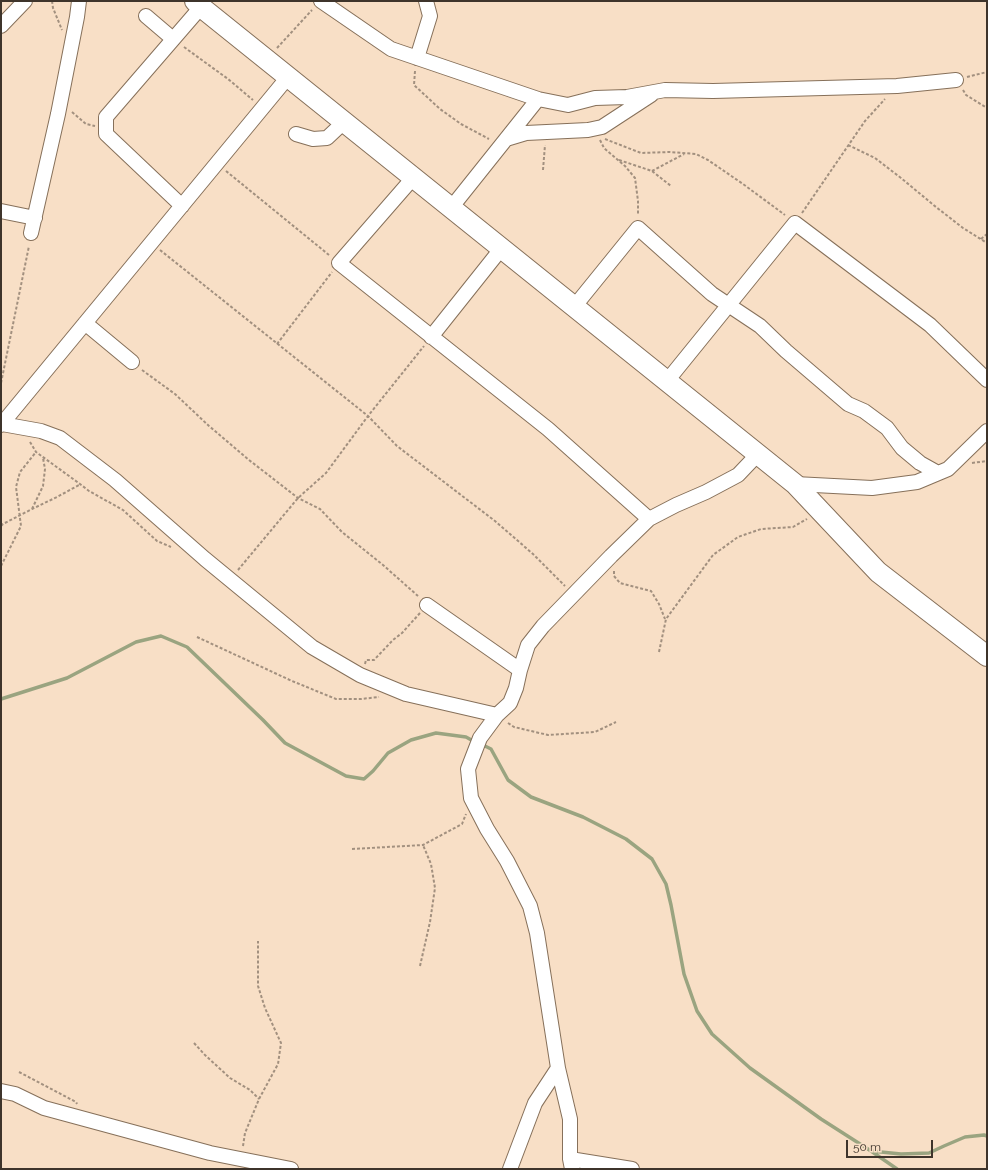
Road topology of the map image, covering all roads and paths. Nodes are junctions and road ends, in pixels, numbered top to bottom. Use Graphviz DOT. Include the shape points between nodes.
graph roads {
  1 [pos="25,1"];
  2 [pos="52,1"];
  3 [pos="79,1"];
  4 [pos="321,1"];
  5 [pos="426,1"];
  6 [pos="198,4"];
  7 [pos="146,16"];
  8 [pos="1,26"];
  9 [pos="173,39"];
  10 [pos="72,42"];
  11 [pos="417,58"];
  12 [pos="267,60"];
  13 [pos="987,72"];
  14 [pos="288,77"];
  15 [pos="956,80"];
  16 [pos="897,86"];
  17 [pos="656,92"];
  18 [pos="538,99"];
  19 [pos="60,102"];
  20 [pos="263,108"];
  21 [pos="987,108"];
  22 [pos="344,122"];
  23 [pos="106,128"];
  24 [pos="545,132"];
  25 [pos="296,134"];
  26 [pos="503,143"];
  27 [pos="848,145"];
  28 [pos="685,153"];
  29 [pos="616,158"];
  30 [pos="217,163"];
  31 [pos="543,170"];
  32 [pos="652,172"];
  33 [pos="413,178"];
  34 [pos="671,186"];
  35 [pos="182,206"];
  36 [pos="451,208"];
  37 [pos="1,211"];
  38 [pos="35,218"];
  39 [pos="795,223"];
  40 [pos="638,228"];
  41 [pos="31,233"];
  42 [pos="987,234"];
  43 [pos="981,239"];
  44 [pos="151,243"];
  45 [pos="987,243"];
  46 [pos="501,249"];
  47 [pos="339,263"];
  48 [pos="728,305"];
  49 [pos="574,307"];
  50 [pos="85,323"];
  51 [pos="431,337"];
  52 [pos="277,344"];
  53 [pos="132,362"];
  54 [pos="987,380"];
  55 [pos="667,381"];
  56 [pos="1,383"];
  57 [pos="368,416"];
  58 [pos="1,424"];
  59 [pos="21,428"];
  60 [pos="987,431"];
  61 [pos="36,452"];
  62 [pos="758,454"];
  63 [pos="43,457"];
  64 [pos="938,473"];
  65 [pos="80,484"];
  66 [pos="795,484"];
  67 [pos="298,498"];
  68 [pos="32,509"];
  69 [pos="821,511"];
  70 [pos="19,515"];
  71 [pos="649,519"];
  72 [pos="1,526"];
  73 [pos="172,548"];
  74 [pos="611,556"];
  75 [pos="1,566"];
  76 [pos="230,580"];
  77 [pos="573,594"];
  78 [pos="427,604"];
  79 [pos="666,619"];
  80 [pos="197,637"];
  81 [pos="659,652"];
  82 [pos="987,656"];
  83 [pos="520,670"];
  84 [pos="360,675"];
  85 [pos="383,696"];
  86 [pos="497,715"];
  87 [pos="616,722"];
  88 [pos="471,798"];
  89 [pos="423,845"];
  90 [pos="352,849"];
  91 [pos="258,942"];
  92 [pos="420,966"];
  93 [pos="194,1043"];
  94 [pos="558,1068"];
  95 [pos="19,1072"];
  96 [pos="1,1091"];
  97 [pos="259,1099"];
  98 [pos="88,1120"];
  99 [pos="242,1159"];
  100 [pos="571,1166"];
  101 [pos="291,1169"];
  102 [pos="510,1169"];
  103 [pos="632,1169"];
  1 -- 8 [label="street"];
  2 -- 10 [label="path" via="61,29"];
  3 -- 10 [label="street"];
  4 -- 11 [label="street" via="391,49"];
  4 -- 12 [label="path"];
  5 -- 11 [label="street" via="430,16"];
  6 -- 9 [label="street"];
  6 -- 12 [label="street"];
  7 -- 9 [label="street"];
  9 -- 20 [label="path"];
  9 -- 23 [label="street" via="106,117"];
  10 -- 19 [label="street"];
  11 -- 18 [label="street"];
  11 -- 26 [label="path" via="414,85 461,124"];
  12 -- 14 [label="street"];
  13 -- 15 [label="path"];
  14 -- 20 [label="street"];
  14 -- 22 [label="street"];
  15 -- 16 [label="street"];
  15 -- 21 [label="path" via="966,95"];
  16 -- 17 [label="street"];
  16 -- 27 [label="path" via="865,121"];
  17 -- 18 [label="street" via="626,97 595,98 568,105"];
  17 -- 24 [label="street" via="602,127"];
  18 -- 26 [label="street"];
  19 -- 23 [label="path" via="86,124"];
  19 -- 38 [label="street"];
  20 -- 30 [label="street"];
  22 -- 25 [label="street" via="327,138 313,139"];
  22 -- 33 [label="street"];
  23 -- 35 [label="street" via="106,134"];
  24 -- 26 [label="street" via="526,133"];
  24 -- 31 [label="path"];
  26 -- 36 [label="street"];
  27 -- 39 [label="path"];
  27 -- 43 [label="path" via="874,158 963,228"];
  28 -- 29 [label="path" via="641,153 598,135 604,148"];
  28 -- 32 [label="path"];
  28 -- 39 [label="path" via="696,154 708,160"];
  29 -- 32 [label="path"];
  29 -- 40 [label="path" via="635,178"];
  30 -- 35 [label="street"];
  30 -- 47 [label="path"];
  32 -- 34 [label="path"];
  33 -- 36 [label="street"];
  33 -- 47 [label="street"];
  35 -- 44 [label="street"];
  36 -- 46 [label="street"];
  37 -- 38 [label="street"];
  38 -- 41 [label="street"];
  39 -- 48 [label="street"];
  39 -- 54 [label="street" via="930,325"];
  40 -- 48 [label="street" via="712,294"];
  40 -- 49 [label="street"];
  41 -- 56 [label="path"];
  42 -- 43 [label="path"];
  43 -- 45 [label="path"];
  44 -- 50 [label="street"];
  44 -- 52 [label="path"];
  46 -- 49 [label="street"];
  46 -- 51 [label="street"];
  47 -- 51 [label="street"];
  47 -- 52 [label="path"];
  48 -- 55 [label="street"];
  48 -- 64 [label="street" via="760,326 848,404 864,411 886,428 902,448 920,463"];
  49 -- 55 [label="street"];
  50 -- 53 [label="street"];
  50 -- 58 [label="street"];
  51 -- 57 [label="path"];
  51 -- 71 [label="street" via="548,429"];
  52 -- 57 [label="path"];
  53 -- 67 [label="path" via="175,394 249,460"];
  55 -- 62 [label="street"];
  57 -- 67 [label="path" via="326,473"];
  57 -- 77 [label="path" via="397,446 496,521"];
  58 -- 59 [label="street"];
  59 -- 61 [label="path"];
  59 -- 76 [label="street" via="41,431 60,438 115,480"];
  60 -- 64 [label="street" via="948,469"];
  61 -- 63 [label="path"];
  61 -- 70 [label="path" via="20,472 16,487"];
  62 -- 66 [label="street"];
  62 -- 71 [label="street" via="738,475"];
  63 -- 65 [label="path"];
  63 -- 68 [label="path" via="46,469 43,486"];
  64 -- 66 [label="street" via="917,482 872,488"];
  65 -- 68 [label="path"];
  65 -- 73 [label="path" via="123,510 157,541"];
  66 -- 69 [label="street"];
  67 -- 76 [label="path"];
  67 -- 78 [label="path" via="320,509 342,532"];
  68 -- 70 [label="path"];
  69 -- 79 [label="path" via="793,527 761,529 738,537 713,555"];
  69 -- 82 [label="street" via="878,572"];
  70 -- 72 [label="path"];
  70 -- 75 [label="path" via="21,526"];
  71 -- 74 [label="street"];
  74 -- 77 [label="street"];
  74 -- 79 [label="path" via="614,576 620,583 651,591"];
  76 -- 84 [label="street" via="312,647"];
  77 -- 83 [label="street" via="528,645"];
  78 -- 83 [label="street"];
  78 -- 84 [label="path" via="374,660 366,660"];
  79 -- 81 [label="path"];
  80 -- 85 [label="path" via="336,699"];
  83 -- 86 [label="street" via="510,703"];
  84 -- 86 [label="street" via="406,694"];
  86 -- 87 [label="path" via="514,727 548,735 596,732"];
  86 -- 88 [label="street" via="478,744 468,769"];
  88 -- 89 [label="path" via="462,824"];
  88 -- 94 [label="street" via="530,906 538,933"];
  89 -- 90 [label="path"];
  89 -- 92 [label="path" via="431,864 435,888"];
  91 -- 97 [label="path" via="258,986 281,1043 278,1064"];
  93 -- 97 [label="path" via="230,1078 250,1090"];
  94 -- 100 [label="street" via="570,1119"];
  94 -- 102 [label="street" via="535,1103"];
  95 -- 98 [label="path" via="76,1102"];
  96 -- 98 [label="street" via="15,1094 44,1108"];
  97 -- 99 [label="path" via="245,1134"];
  98 -- 99 [label="street" via="210,1153"];
  99 -- 101 [label="street"];
  100 -- 103 [label="street"];
}
